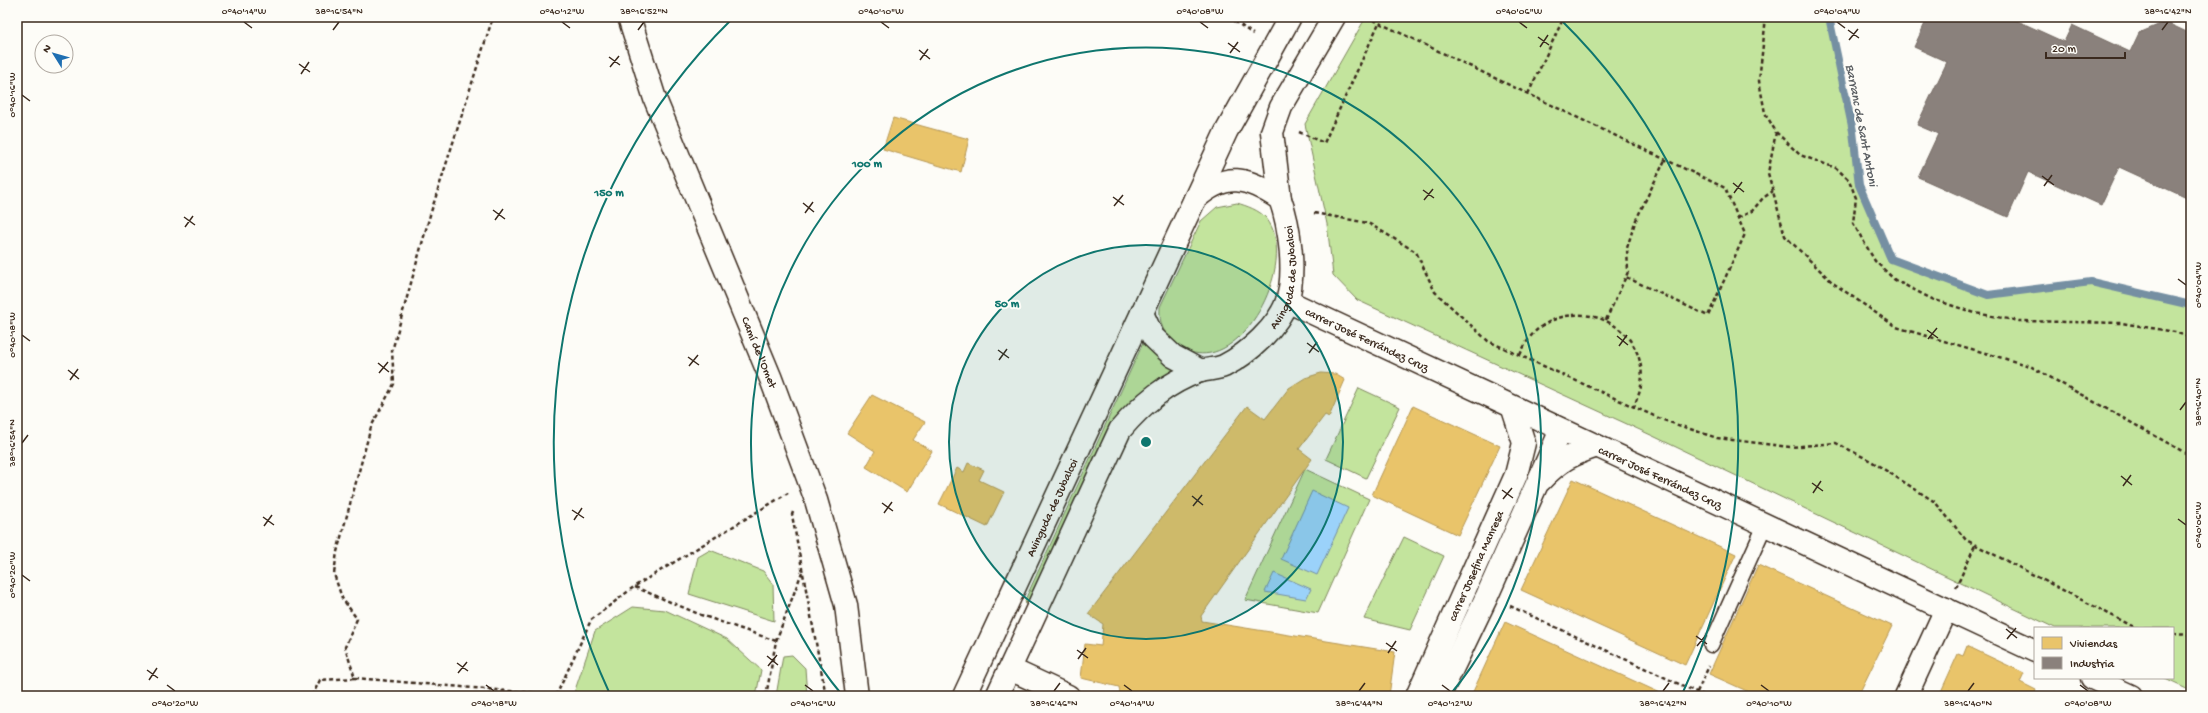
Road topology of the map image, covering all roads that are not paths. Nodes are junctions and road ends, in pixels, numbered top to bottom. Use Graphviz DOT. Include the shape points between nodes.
graph roads {
  1 [pos="629,17"];
  2 [pos="1290,17"];
  3 [pos="1334,17"];
  4 [pos="1195,199"];
  5 [pos="1280,199"];
  6 [pos="1287,301"];
  7 [pos="1142,313"];
  8 [pos="1201,371"];
  9 [pos="1513,409"];
  10 [pos="1561,430"];
  11 [pos="1597,446"];
  12 [pos="1536,485"];
  13 [pos="1765,525"];
  14 [pos="1949,602"];
  15 [pos="1710,645"];
  16 [pos="2034,650"];
  17 [pos="1010,669"];
  18 [pos="2094,679"];
  19 [pos="1001,695"];
  20 [pos="857,696"];
  21 [pos="964,696"];
  22 [pos="1068,696"];
  23 [pos="1417,696"];
  24 [pos="1439,696"];
  25 [pos="1906,696"];
  26 [pos="2131,696"];
  1 -- 20 [label="street, Camí de l'Omet" via="655,99 768,372 809,480 846,605"];
  2 -- 4 [label="street" via="1226,132"];
  3 -- 5 [label="street" via="1281,107 1272,132"];
  4 -- 5 [label="street, Avinguda de Jubalcoi" via="1209,186 1226,180 1242,180"];
  4 -- 7 [label="street, Avinguda de Jubalcoi"];
  5 -- 6 [label="street, Avinguda de Jubalcoi" via="1287,229 1291,269"];
  6 -- 8 [label="street, Avinguda de Jubalcoi" via="1266,334 1239,356 1223,366"];
  6 -- 9 [label="street, carrer José Ferrández Cruz"];
  7 -- 8 [label="street" via="1153,337 1173,356"];
  7 -- 21 [label="street, Avinguda de Jubalcoi"];
  8 -- 17 [label="street, Avinguda de Jubalcoi" via="1169,385 1139,408 1120,430"];
  9 -- 10 [label="street, carrer José Ferrández Cruz"];
  9 -- 23 [label="street, carrer Josefina Manresa" via="1524,443 1516,475"];
  10 -- 11 [label="street, carrer José Ferrández Cruz"];
  10 -- 12 [label="street, carrer Josefina Manresa"];
  11 -- 12 [label="street" via="1572,454"];
  11 -- 13 [label="street, carrer José Ferrández Cruz"];
  12 -- 24 [label="street, carrer Josefina Manresa"];
  13 -- 14 [label="street, carrer José Ferrández Cruz"];
  13 -- 15 [label="lane"];
  14 -- 16 [label="street, carrer José Ferrández Cruz"];
  14 -- 25 [label="street"];
  17 -- 19 [label="street, Avinguda de Jubalcoi"];
  17 -- 22 [label="street"];
  18 -- 26 [label="street"];
}
